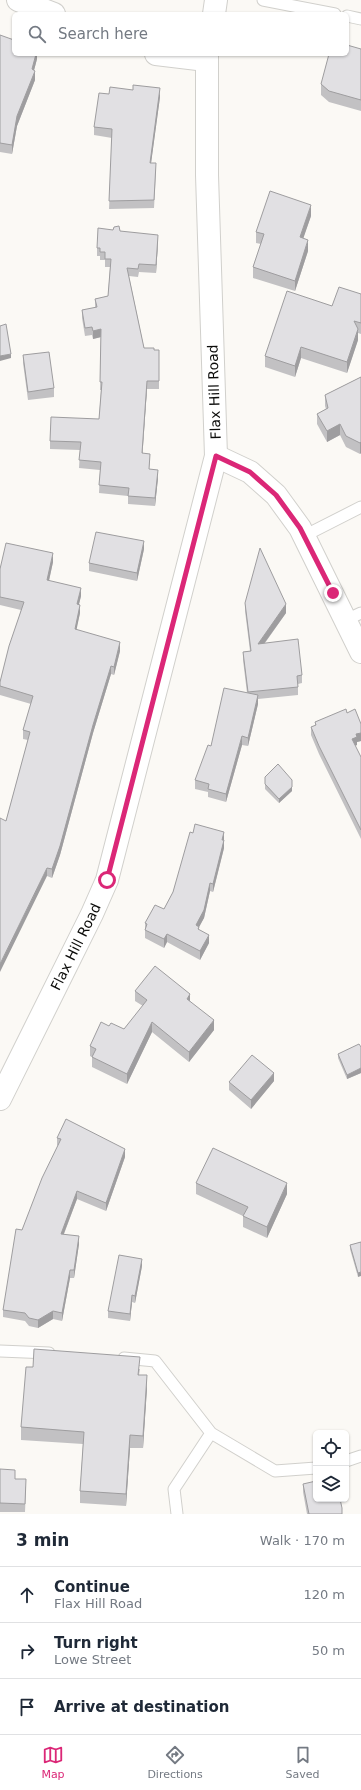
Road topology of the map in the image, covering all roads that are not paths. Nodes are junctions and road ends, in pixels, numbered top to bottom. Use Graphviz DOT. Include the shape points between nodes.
graph roads {
  1 [pos="18,0"];
  2 [pos="216,0"];
  3 [pos="263,0"];
  4 [pos="49,12"];
  5 [pos="214,12"];
  6 [pos="325,12"];
  7 [pos="349,16"];
  8 [pos="361,19"];
  9 [pos="189,56"];
  10 [pos="206,57"];
  11 [pos="216,456"];
  12 [pos="361,507"];
  13 [pos="304,536"];
  14 [pos="353,617"];
  15 [pos="361,652"];
  16 [pos="0,1099"];
  17 [pos="0,1351"];
  18 [pos="63,1354"];
  19 [pos="110,1356"];
  20 [pos="211,1433"];
  21 [pos="361,1456"];
  22 [pos="349,1460"];
  23 [pos="313,1468"];
  24 [pos="177,1514"];
  1 -- 4 [label="main road"];
  2 -- 5 [label="main road"];
  3 -- 6 [label="lane"];
  7 -- 8 [label="lane"];
  9 -- 10 [label="main road"];
  10 -- 11 [label="main road, Flax Hill Road"];
  11 -- 13 [label="main road" via="250,472 276,495"];
  11 -- 16 [label="main road, Flax Hill Road" via="107,880"];
  12 -- 13 [label="lane"];
  13 -- 14 [label="main road"];
  14 -- 15 [label="main road"];
  17 -- 18 [label="lane"];
  19 -- 20 [label="lane" via="155,1361"];
  20 -- 23 [label="lane" via="275,1471"];
  20 -- 24 [label="lane" via="174,1489"];
  21 -- 22 [label="lane"];
}
